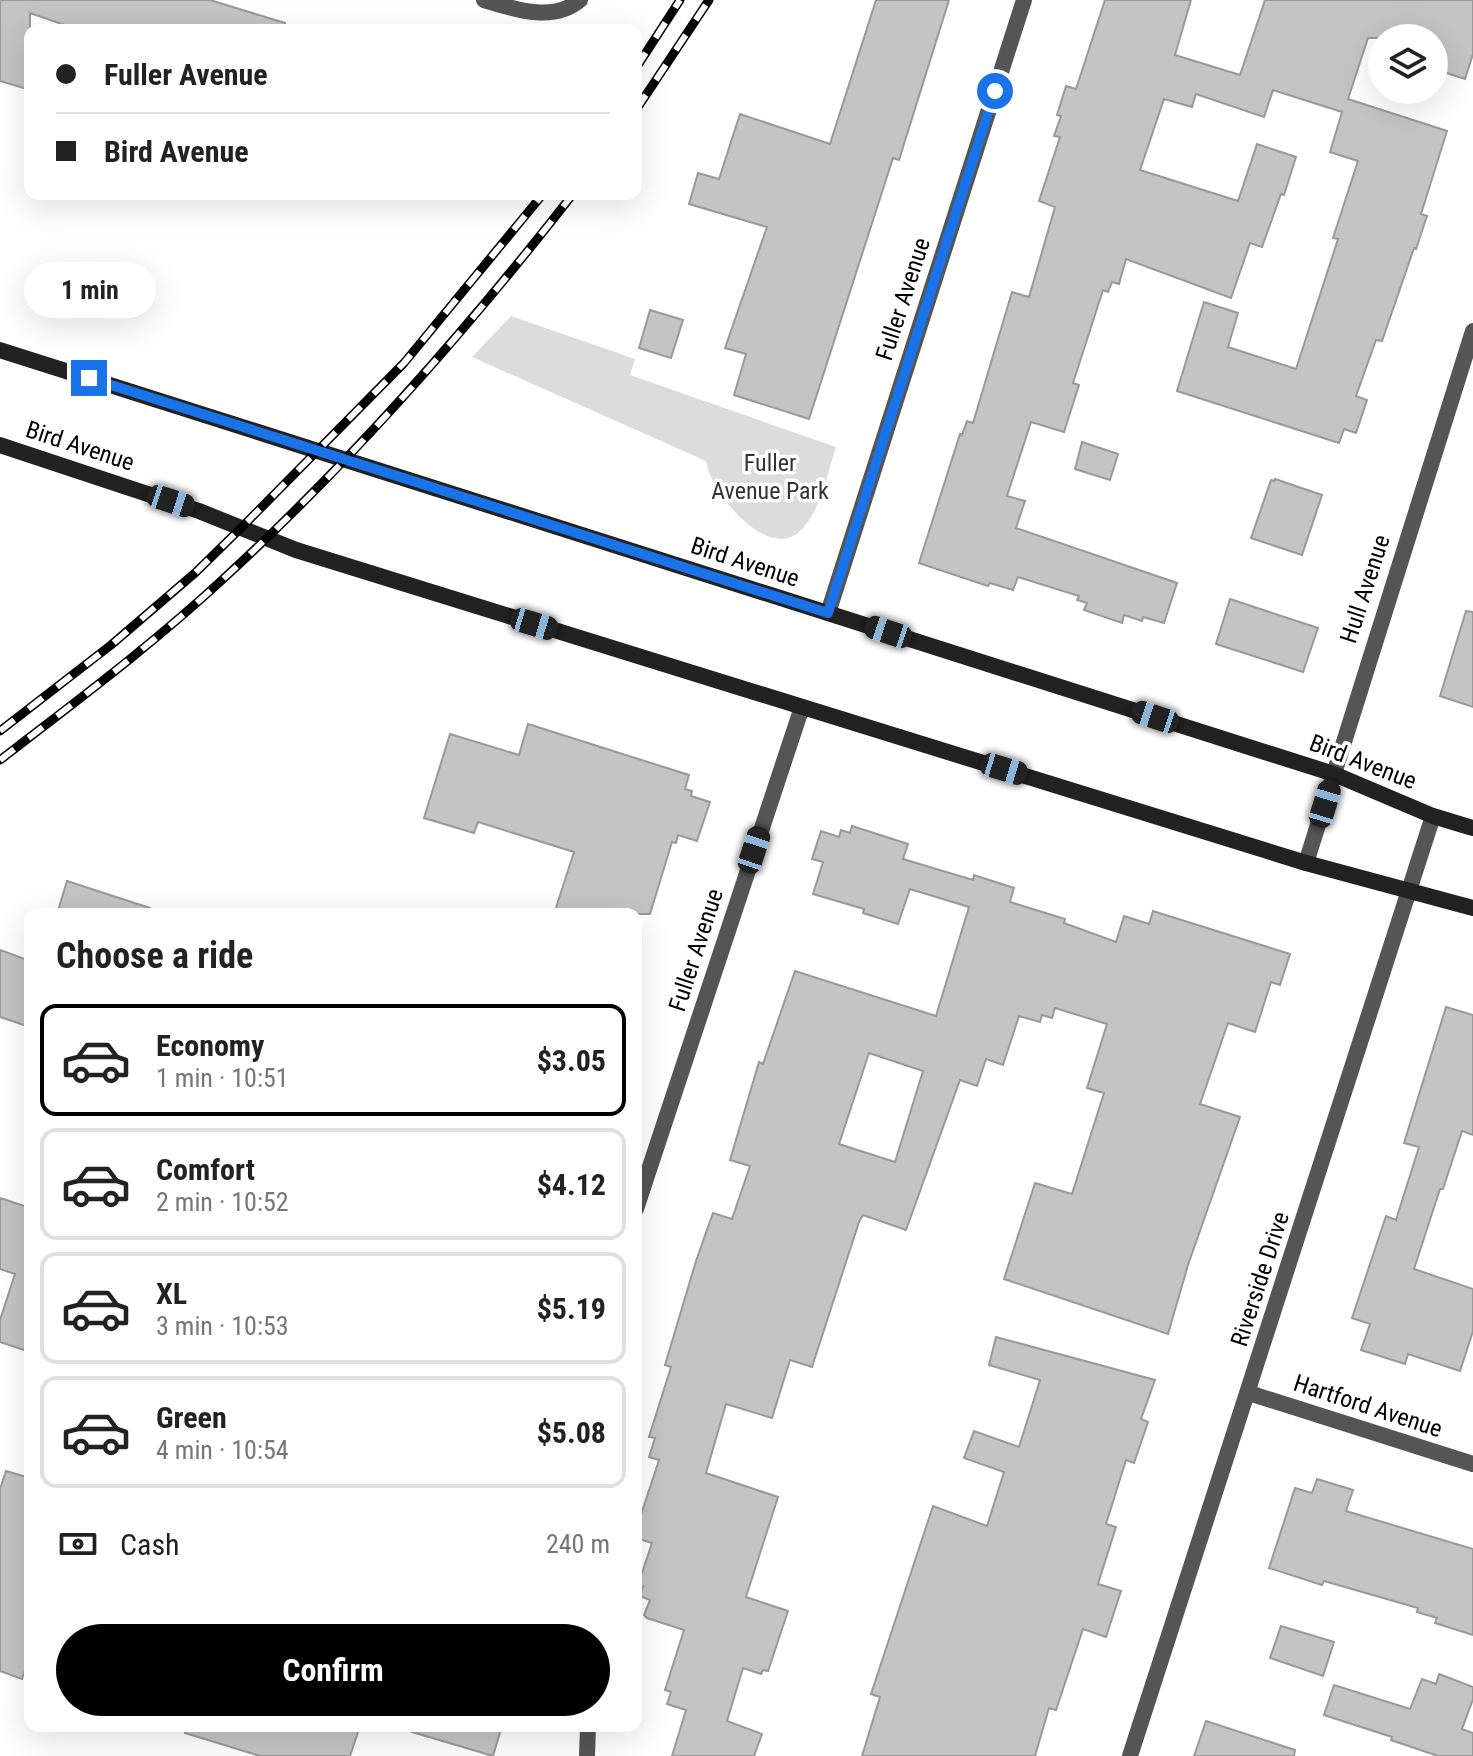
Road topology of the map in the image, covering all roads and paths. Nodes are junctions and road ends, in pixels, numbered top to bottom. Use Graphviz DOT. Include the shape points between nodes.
graph roads {
  1 [pos="484,0"];
  2 [pos="1024,0"];
  3 [pos="575,4"];
  4 [pos="1473,331"];
  5 [pos="0,350"];
  6 [pos="0,445"];
  7 [pos="828,613"];
  8 [pos="802,707"];
  9 [pos="1334,774"];
  10 [pos="1433,816"];
  11 [pos="1473,828"];
  12 [pos="1306,863"];
  13 [pos="1410,891"];
  14 [pos="1473,908"];
  15 [pos="642,1191"];
  16 [pos="1249,1393"];
  17 [pos="1473,1464"];
  18 [pos="588,1732"];
  19 [pos="587,1756"];
  20 [pos="1130,1756"];
  1 -- 3 [label="street" via="526,13"];
  2 -- 7 [label="street, Fuller Avenue"];
  4 -- 9 [label="street, Hull Avenue"];
  5 -- 7 [label="main road, Bird Avenue"];
  6 -- 8 [label="main road, Bird Avenue" via="199,511 296,550"];
  7 -- 9 [label="main road, Bird Avenue"];
  8 -- 12 [label="main road, Bird Avenue"];
  8 -- 15 [label="street, Fuller Avenue"];
  9 -- 10 [label="main road, Bird Avenue"];
  9 -- 12 [label="street, Hull Avenue"];
  10 -- 11 [label="main road, Bird Avenue"];
  10 -- 13 [label="street, Riverside Drive"];
  12 -- 13 [label="main road, Bird Avenue"];
  13 -- 14 [label="main road, Bird Avenue"];
  13 -- 16 [label="street, Riverside Drive"];
  16 -- 17 [label="street, Hartford Avenue"];
  16 -- 20 [label="street, Riverside Drive"];
  18 -- 19 [label="street"];
}
